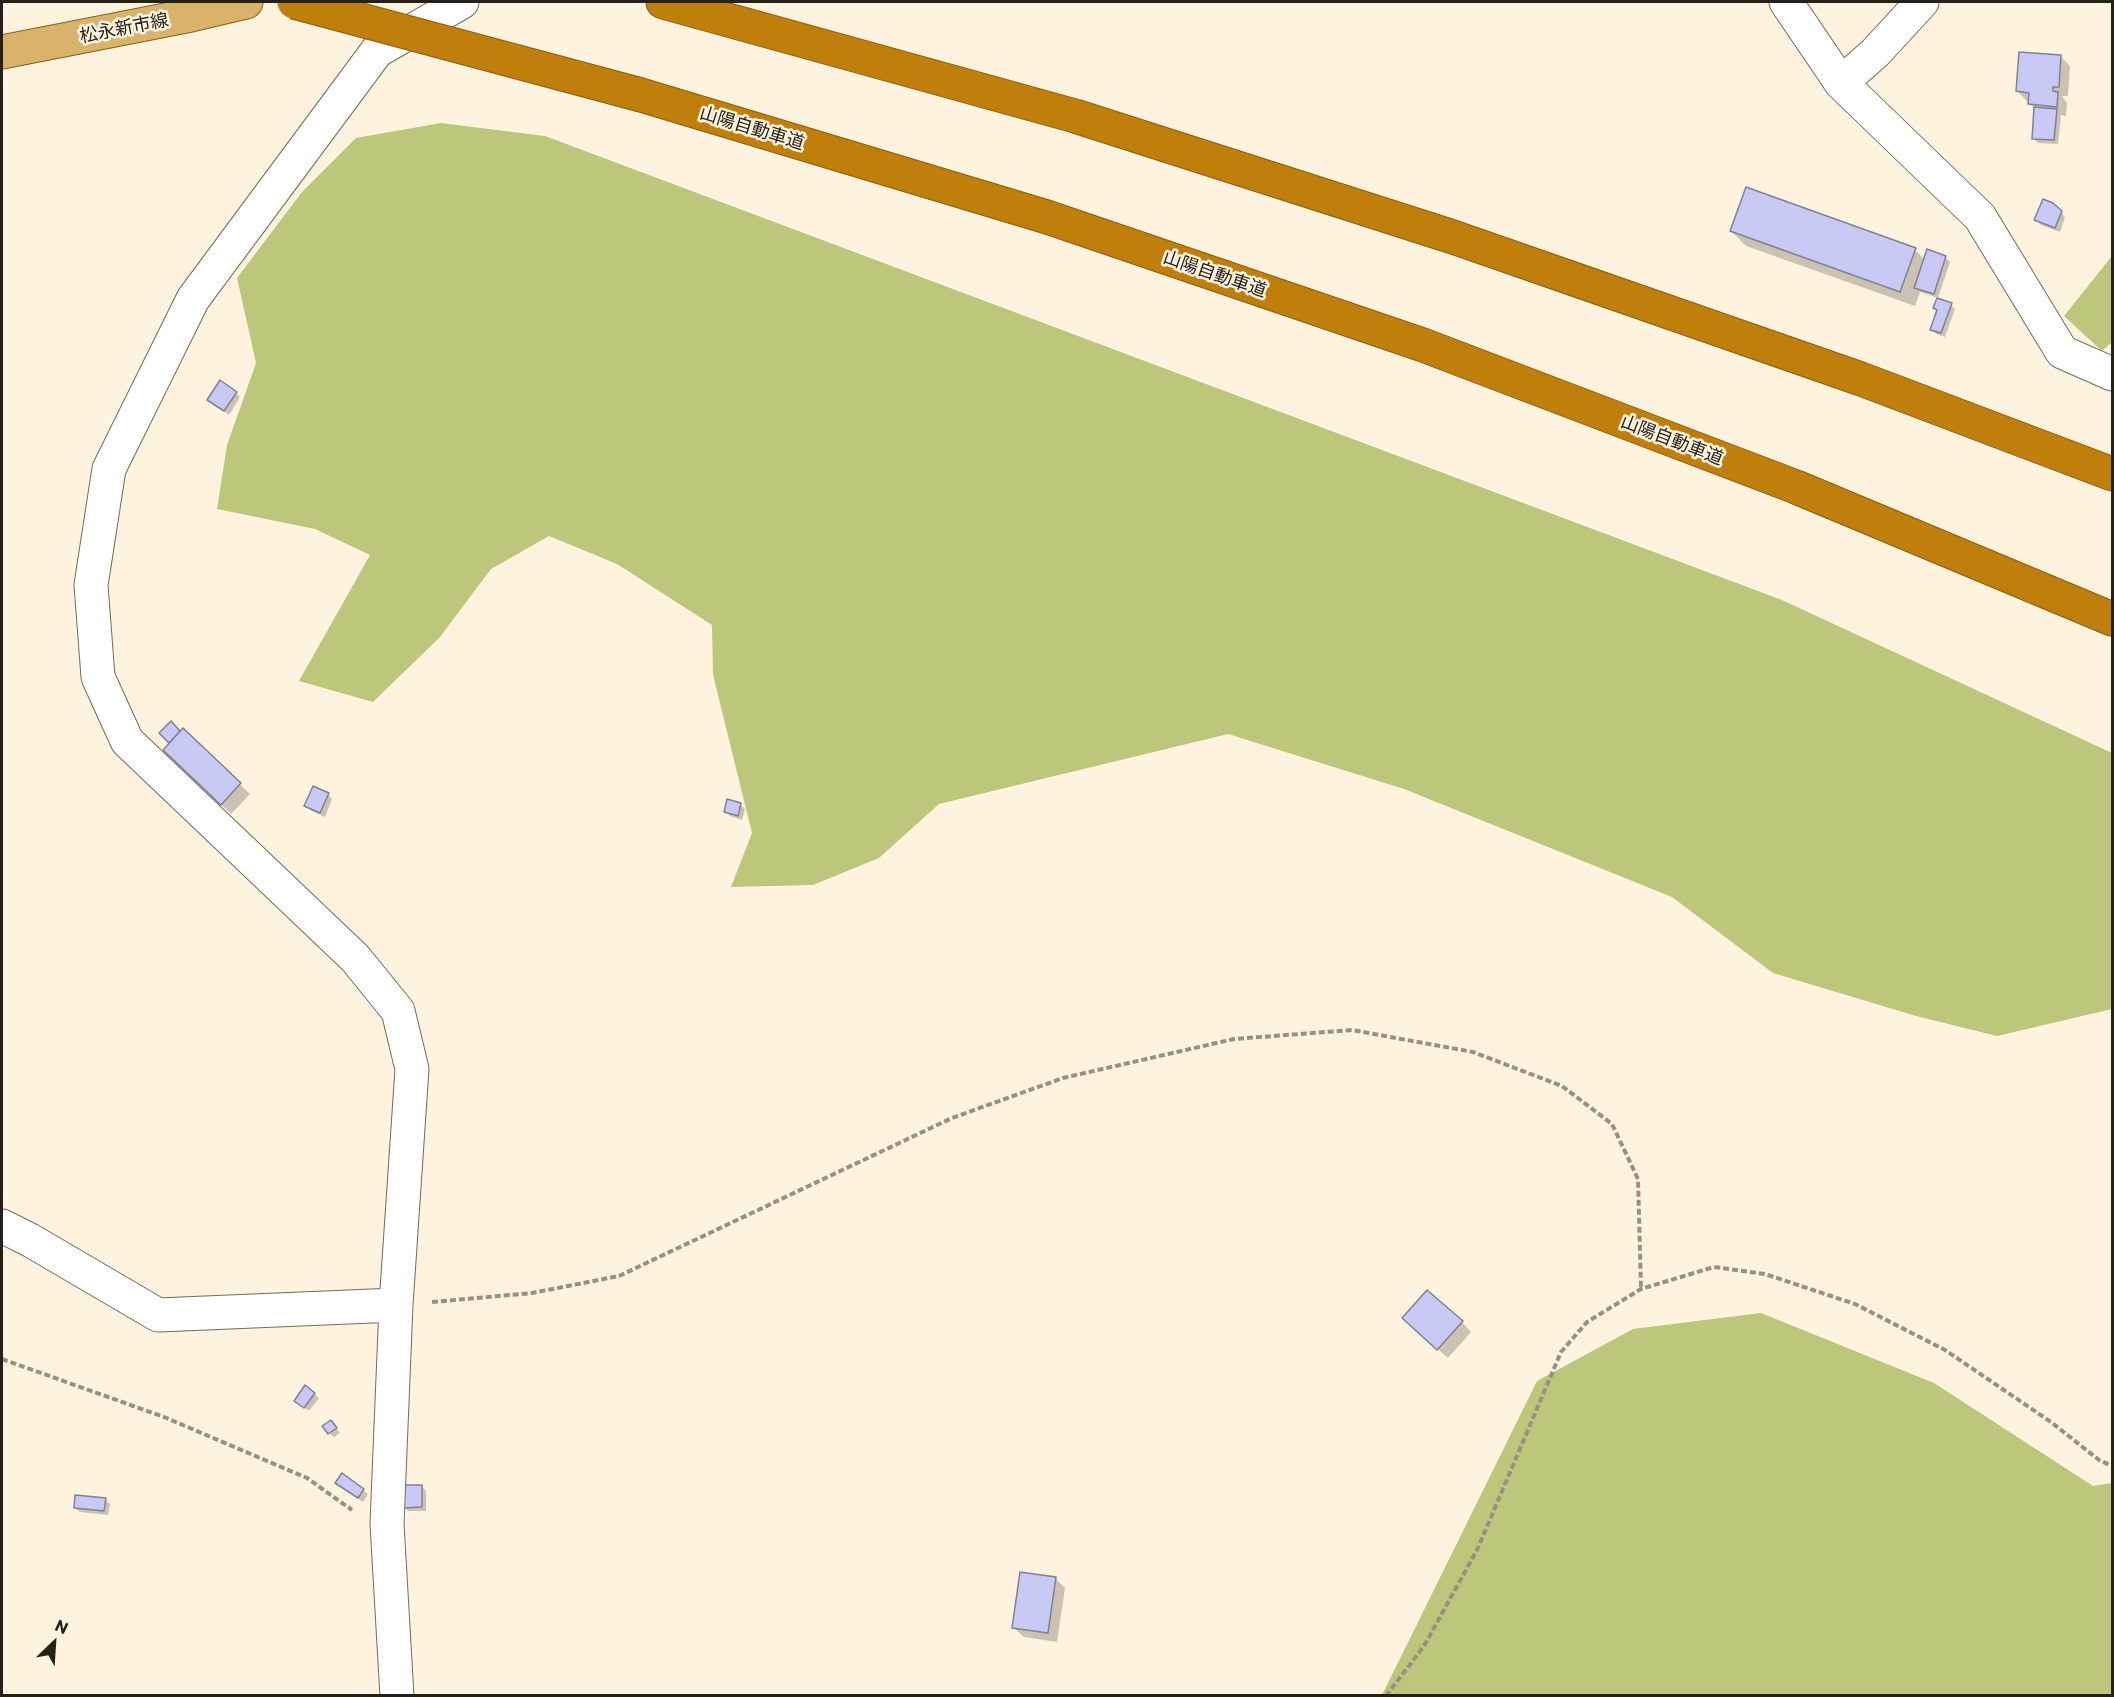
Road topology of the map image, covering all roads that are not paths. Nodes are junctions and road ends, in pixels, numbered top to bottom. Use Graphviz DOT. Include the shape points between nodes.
graph roads {
  1 [pos="246,2"];
  2 [pos="294,2"];
  3 [pos="462,2"];
  4 [pos="663,2"];
  5 [pos="1786,2"];
  6 [pos="1922,2"];
  7 [pos="2,52"];
  8 [pos="1841,83"];
  9 [pos="2112,374"];
  10 [pos="2112,474"];
  11 [pos="2112,619"];
  12 [pos="2,1226"];
  13 [pos="396,1305"];
  14 [pos="397,1695"];
  1 -- 7 [label="main road, 松永新市線"];
  2 -- 11 [label="highway, 山陽自動車道, bridge" via="641,95 1047,217 1423,345 1796,487"];
  3 -- 13 [label="street" via="377,51 193,299 110,470 91,585 98,677 127,741 355,958 398,1011 412,1069"];
  4 -- 10 [label="highway" via="1075,116 1453,237 1862,379"];
  5 -- 8 [label="street"];
  6 -- 8 [label="street"];
  8 -- 9 [label="street" via="1980,217 2062,352"];
  12 -- 13 [label="street" via="158,1315"];
  13 -- 14 [label="street" via="387,1524"];
}
